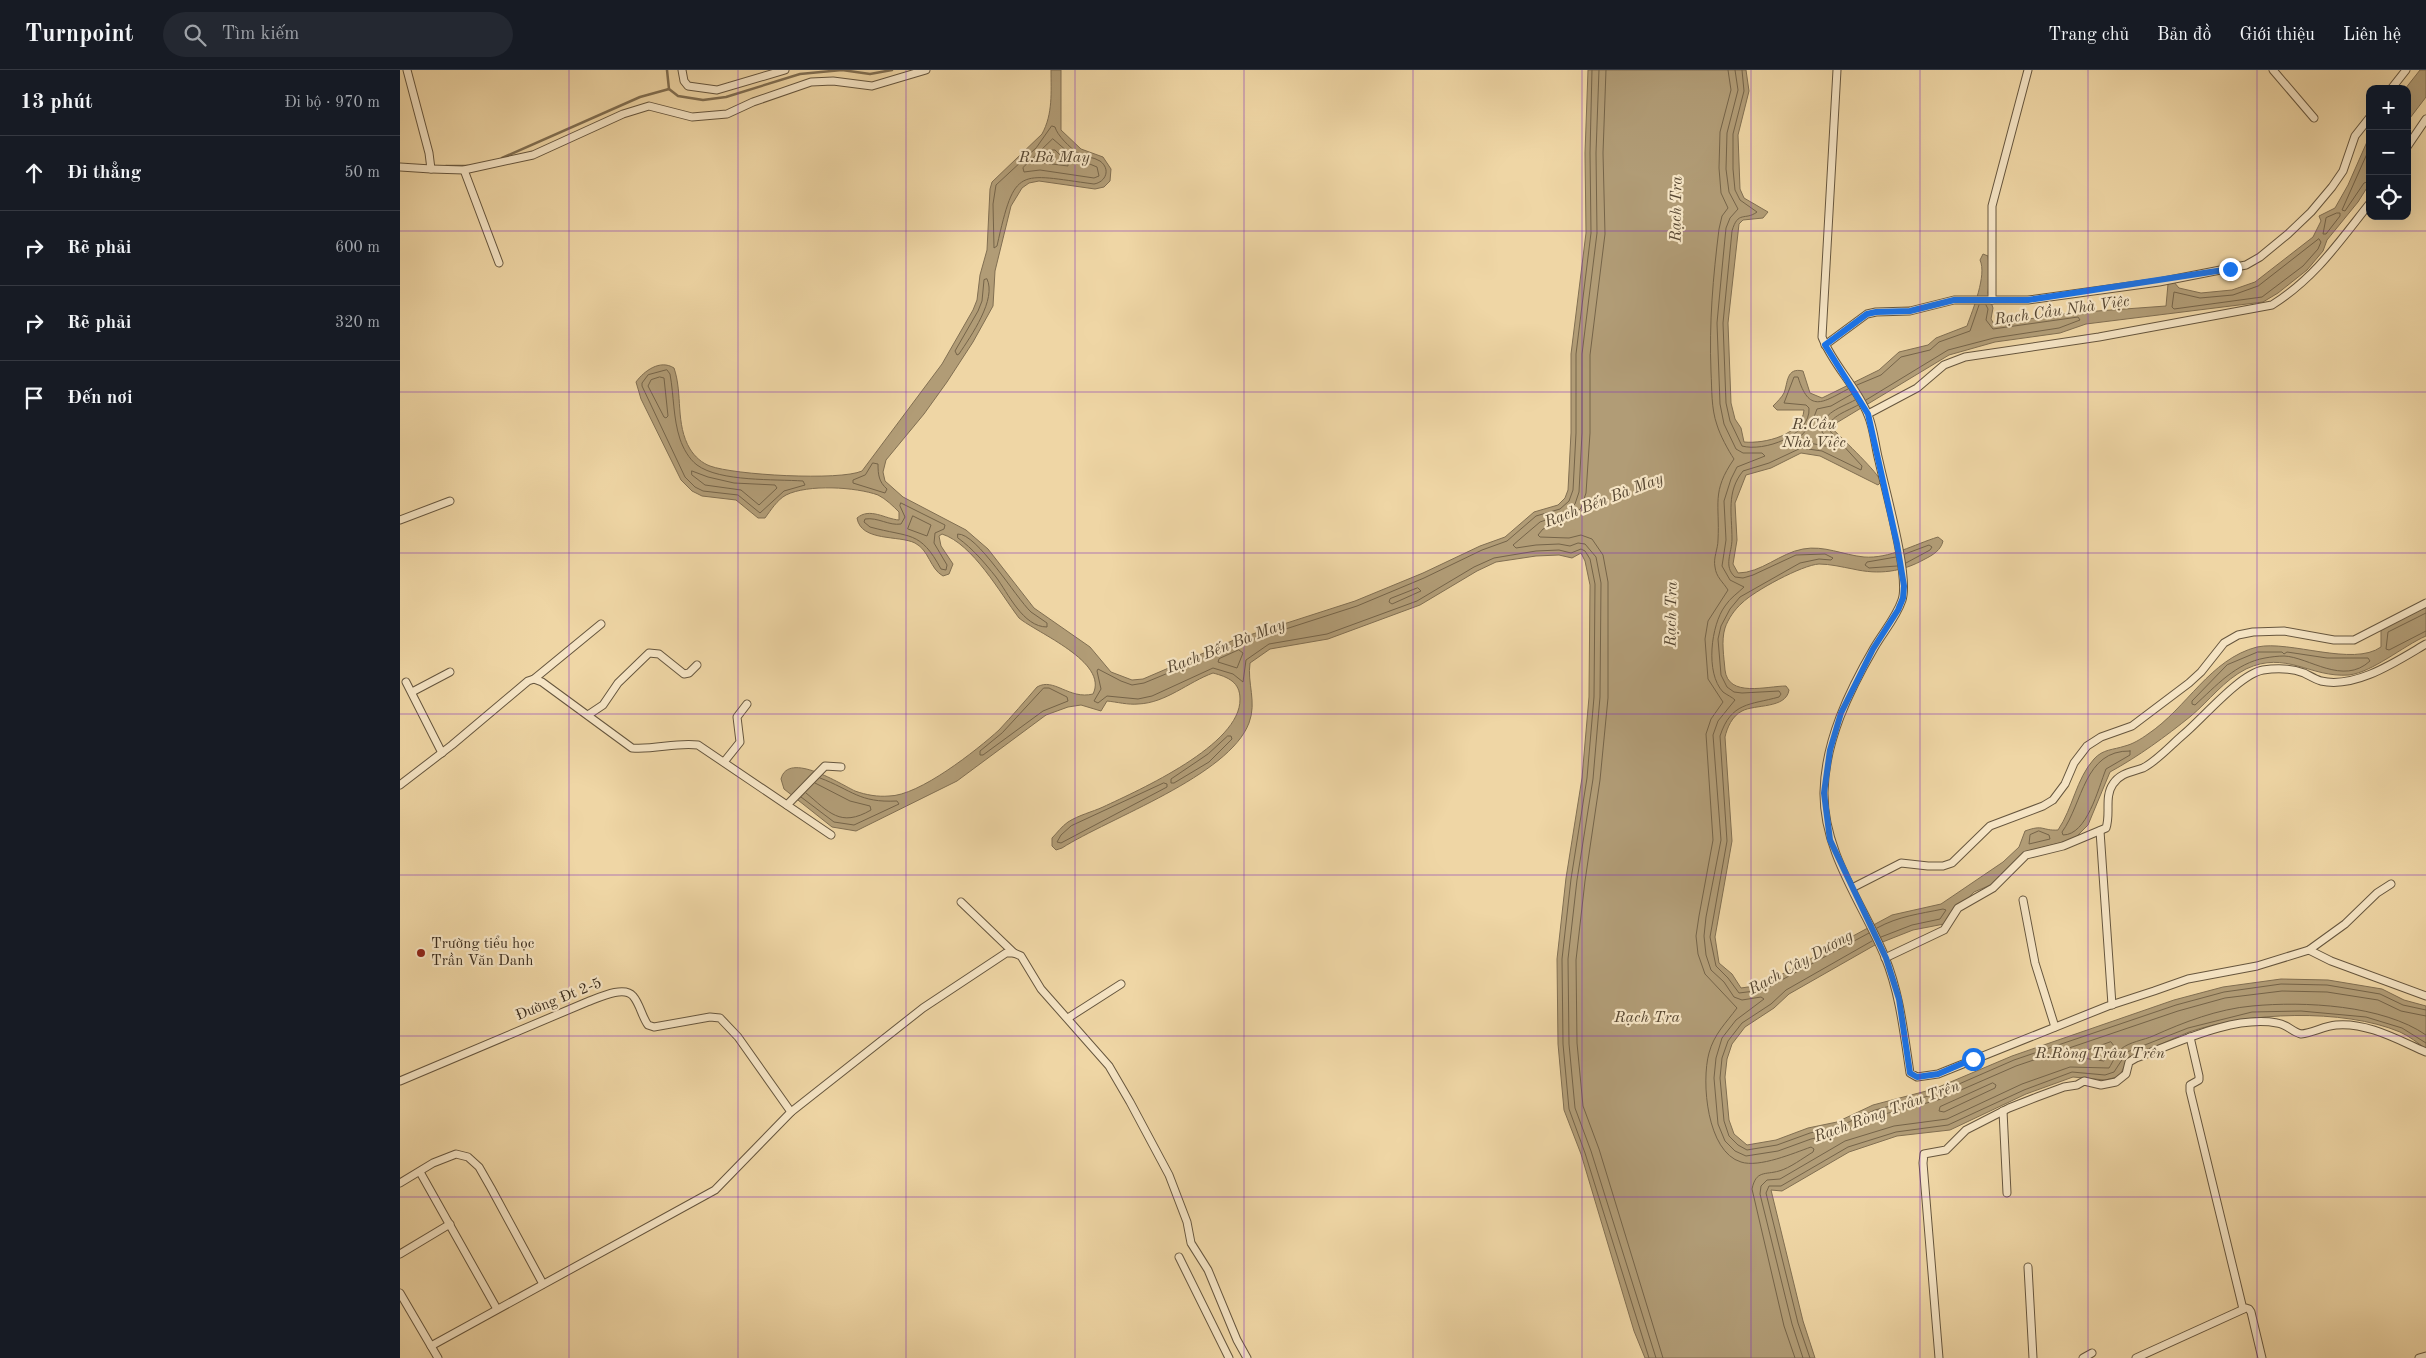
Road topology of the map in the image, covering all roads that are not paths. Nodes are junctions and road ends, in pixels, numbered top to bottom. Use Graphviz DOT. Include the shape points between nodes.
graph roads {
  1 [pos="407,70"];
  2 [pos="682,70"];
  3 [pos="785,70"];
  4 [pos="926,70"];
  5 [pos="1837,70"];
  6 [pos="2028,70"];
  7 [pos="2273,70"];
  8 [pos="2406,70"];
  9 [pos="2394,85"];
  10 [pos="2314,118"];
  11 [pos="2426,119"];
  12 [pos="2366,122"];
  13 [pos="2411,141"];
  14 [pos="400,167"];
  15 [pos="431,169"];
  16 [pos="464,170"];
  17 [pos="2366,208"];
  18 [pos="499,263"];
  19 [pos="1991,300"];
  20 [pos="1825,345"];
  21 [pos="1867,413"];
  22 [pos="450,501"];
  23 [pos="400,520"];
  24 [pos="2426,603"];
  25 [pos="601,624"];
  26 [pos="2426,644"];
  27 [pos="697,665"];
  28 [pos="450,672"];
  29 [pos="534,679"];
  30 [pos="406,682"];
  31 [pos="412,692"];
  32 [pos="747,704"];
  33 [pos="588,715"];
  34 [pos="442,753"];
  35 [pos="724,762"];
  36 [pos="841,767"];
  37 [pos="400,785"];
  38 [pos="790,802"];
  39 [pos="2100,831"];
  40 [pos="831,835"];
  41 [pos="2391,884"];
  42 [pos="1852,888"];
  43 [pos="2023,900"];
  44 [pos="960,902"];
  45 [pos="2309,950"];
  46 [pos="1014,953"];
  47 [pos="1884,955"];
  48 [pos="1121,984"];
  49 [pos="2426,996"];
  50 [pos="2112,1005"];
  51 [pos="1068,1018"];
  52 [pos="2055,1027"];
  53 [pos="2190,1037"];
  54 [pos="2426,1052"];
  55 [pos="400,1081"];
  56 [pos="2003,1111"];
  57 [pos="791,1112"];
  58 [pos="420,1172"];
  59 [pos="400,1183"];
  60 [pos="2007,1193"];
  61 [pos="450,1224"];
  62 [pos="400,1254"];
  63 [pos="1179,1256"];
  64 [pos="2028,1267"];
  65 [pos="543,1284"];
  66 [pos="400,1293"];
  67 [pos="497,1309"];
  68 [pos="2242,1309"];
  69 [pos="431,1346"];
  70 [pos="2092,1353"];
  71 [pos="2426,1356"];
  72 [pos="438,1358"];
  73 [pos="1229,1358"];
  74 [pos="1247,1358"];
  75 [pos="1939,1358"];
  76 [pos="2033,1358"];
  77 [pos="2084,1358"];
  78 [pos="2136,1358"];
  79 [pos="2262,1358"];
  80 [pos="2419,1358"];
  1 -- 15 [label="street"];
  2 -- 3 [label="street" via="688,86 717,90"];
  4 -- 16 [label="street" via="872,86 811,82 727,114 692,117 649,106 623,114 533,155"];
  5 -- 20 [label="street" via="1821,329"];
  6 -- 19 [label="street" via="1992,206"];
  7 -- 10 [label="street"];
  8 -- 9 [label="street"];
  11 -- 13 [label="street"];
  12 -- 19 [label="street" via="2355,136 2343,171 2332,187 2288,234 2246,265 2159,282 2028,300"];
  14 -- 15 [label="street"];
  15 -- 16 [label="street"];
  16 -- 18 [label="street"];
  17 -- 21 [label="street" via="2340,243 2302,283 2272,305 2099,337 1965,357 1944,365 1917,388"];
  19 -- 20 [label="street" via="1945,301 1910,311 1867,314"];
  20 -- 21 [label="street"];
  21 -- 42 [label="street" via="1904,580 1903,598 1898,610 1873,649 1841,713 1830,750 1824,793 1830,840"];
  22 -- 23 [label="street"];
  24 -- 42 [label="street" via="2354,640 2334,640 2284,631 2238,635 2224,644 2189,683 2132,726 2101,737 2087,746 2053,800 1990,826 1952,862 1943,866 1901,863"];
  25 -- 29 [label="street"];
  26 -- 39 [label="street" via="2386,667 2346,682 2319,680 2284,669 2253,673 2146,766 2116,780 2109,794 2109,819 2106,828"];
  27 -- 33 [label="street" via="684,674 659,654 649,653 618,683 603,705"];
  28 -- 31 [label="street"];
  29 -- 33 [label="street"];
  29 -- 34 [label="street"];
  30 -- 31 [label="street"];
  31 -- 34 [label="street"];
  32 -- 35 [label="street" via="736,717 740,742"];
  33 -- 35 [label="street" via="632,748 645,750 682,742 698,745"];
  34 -- 37 [label="street"];
  35 -- 38 [label="street"];
  36 -- 38 [label="street" via="825,766"];
  38 -- 40 [label="street"];
  39 -- 47 [label="street" via="2063,846 2026,855 1993,888 1958,908 1944,930"];
  39 -- 50 [label="street"];
  41 -- 45 [label="street"];
  42 -- 47 [label="street"];
  43 -- 52 [label="street" via="2036,963"];
  44 -- 46 [label="street"];
  45 -- 49 [label="street"];
  45 -- 50 [label="street" via="2256,966 2188,979"];
  46 -- 51 [label="street" via="1021,956 1041,989"];
  46 -- 57 [label="street" via="1006,953 959,982"];
  47 -- 52 [label="street" via="1899,999 1910,1073 1917,1077 1938,1074"];
  48 -- 51 [label="street"];
  50 -- 52 [label="street"];
  51 -- 74 [label="street" via="1109,1066 1169,1175 1187,1222 1190,1242 1208,1270"];
  53 -- 54 [label="street" via="2244,1023 2276,1022 2301,1034 2328,1026 2352,1025"];
  53 -- 56 [label="street" via="2132,1059 2126,1074 2116,1082 2102,1085 2082,1082"];
  53 -- 68 [label="street" via="2199,1080 2190,1085 2190,1091"];
  55 -- 57 [label="street, Đường Đt 2-5" via="587,1002 606,995 628,993 633,996 648,1025 654,1027 720,1018 738,1037"];
  56 -- 60 [label="street"];
  56 -- 75 [label="street" via="1966,1130 1950,1148 1922,1157"];
  57 -- 65 [label="street" via="715,1190"];
  58 -- 59 [label="street"];
  58 -- 61 [label="street"];
  58 -- 65 [label="street" via="456,1154 468,1157 479,1167"];
  61 -- 62 [label="street"];
  61 -- 67 [label="street"];
  63 -- 73 [label="street"];
  64 -- 76 [label="street"];
  65 -- 67 [label="street"];
  66 -- 69 [label="street"];
  67 -- 69 [label="street"];
  68 -- 78 [label="street"];
  68 -- 79 [label="street" via="2249,1308"];
  69 -- 72 [label="street"];
  70 -- 77 [label="street"];
  71 -- 80 [label="street"];
}
